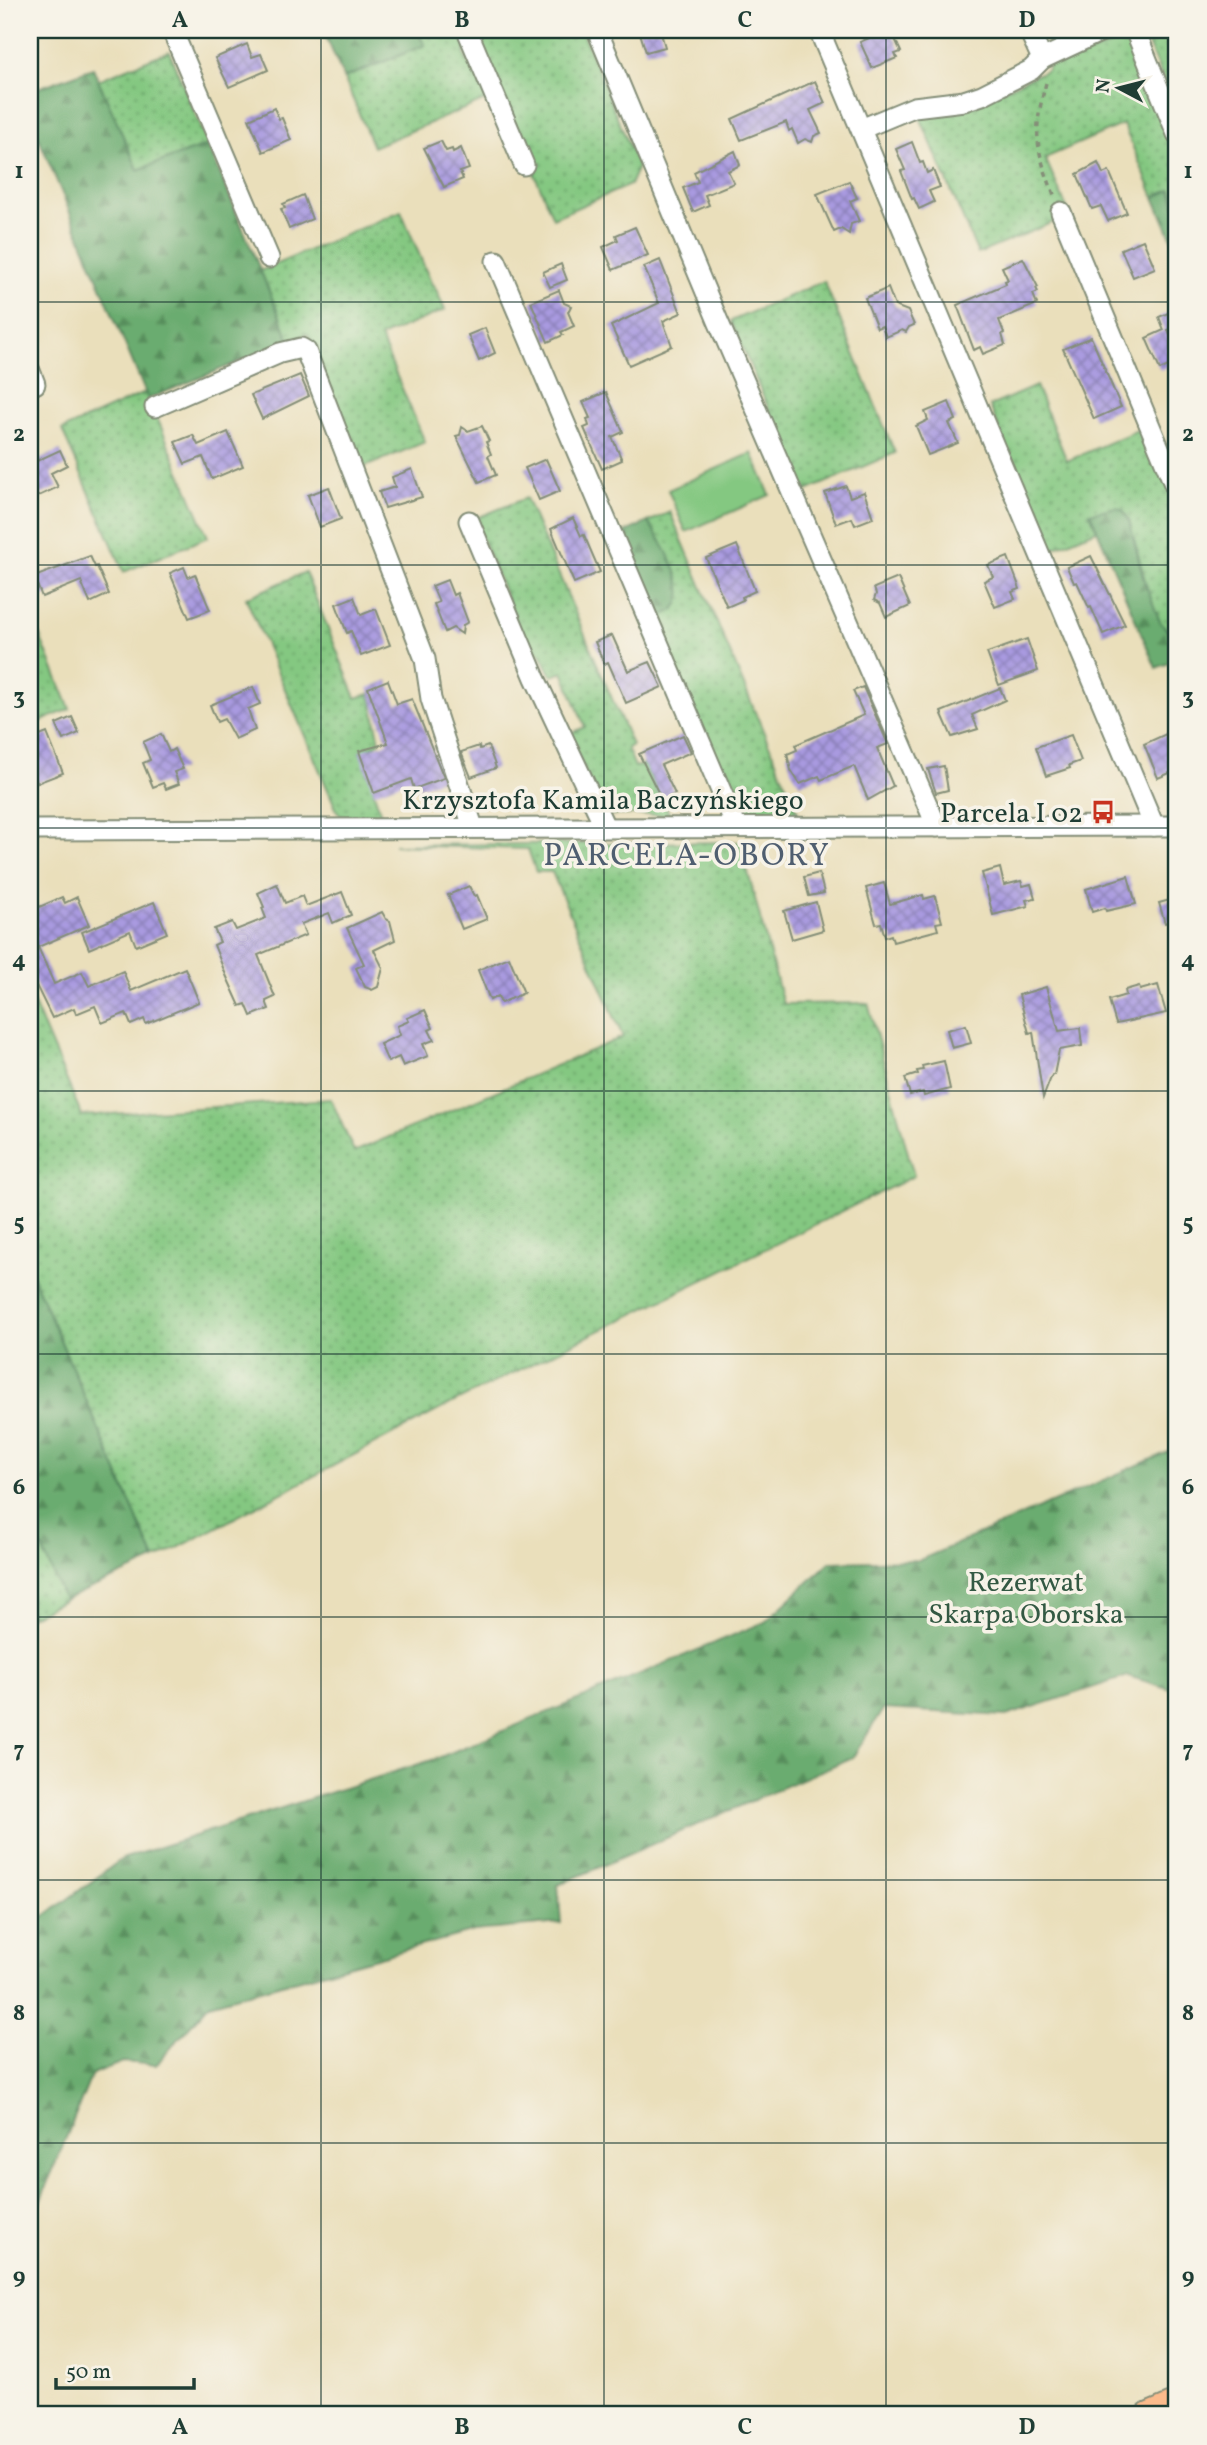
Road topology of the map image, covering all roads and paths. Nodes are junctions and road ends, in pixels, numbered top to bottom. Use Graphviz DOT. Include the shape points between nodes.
graph roads {
  1 [pos="172,30"];
  2 [pos="467,30"];
  3 [pos="597,30"];
  4 [pos="819,30"];
  5 [pos="1029,30"];
  6 [pos="1104,30"];
  7 [pos="1135,30"];
  8 [pos="1042,59"];
  9 [pos="861,129"];
  10 [pos="1177,134"];
  11 [pos="524,165"];
  12 [pos="1061,212"];
  13 [pos="270,258"];
  14 [pos="495,261"];
  15 [pos="155,407"];
  16 [pos="1177,491"];
  17 [pos="468,521"];
  18 [pos="736,826"];
  19 [pos="1154,826"];
  20 [pos="1177,826"];
  21 [pos="473,827"];
  22 [pos="605,827"];
  23 [pos="937,827"];
  24 [pos="30,830"];
  25 [pos="1177,2403"];
  26 [pos="1149,2415"];
  1 -- 13 [label="street"];
  2 -- 11 [label="street"];
  3 -- 23 [label="street" via="701,283"];
  4 -- 9 [label="street"];
  5 -- 8 [label="street"];
  6 -- 8 [label="street"];
  7 -- 10 [label="street"];
  8 -- 9 [label="street" via="1031,70 964,102 914,107"];
  8 -- 12 [label="path" via="1046,73 1036,135"];
  9 -- 19 [label="street"];
  12 -- 16 [label="street"];
  14 -- 18 [label="street"];
  15 -- 21 [label="street" via="292,349 306,351 425,659 431,699"];
  17 -- 22 [label="street"];
  18 -- 22 [label="street, Krzysztofa Kamila Baczyńskiego"];
  18 -- 23 [label="street, Krzysztofa Kamila Baczyńskiego"];
  19 -- 20 [label="street, Krzysztofa Kamila Baczyńskiego"];
  19 -- 23 [label="street, Krzysztofa Kamila Baczyńskiego"];
  21 -- 22 [label="street, Krzysztofa Kamila Baczyńskiego"];
  21 -- 24 [label="street, Krzysztofa Kamila Baczyńskiego"];
  25 -- 26 [label="main road"];
}
